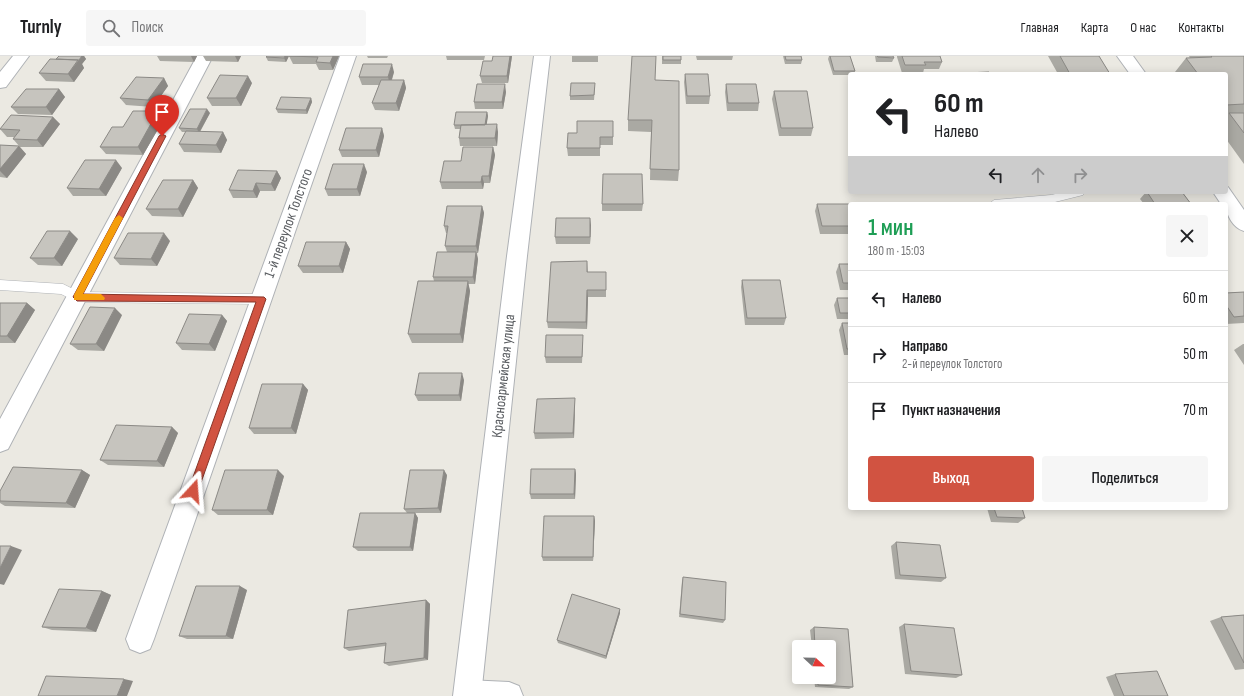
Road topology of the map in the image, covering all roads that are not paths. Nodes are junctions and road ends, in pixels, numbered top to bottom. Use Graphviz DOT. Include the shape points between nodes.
graph roads {
  1 [pos="21,56"];
  2 [pos="205,56"];
  3 [pos="348,56"];
  4 [pos="542,56"];
  5 [pos="1125,56"];
  6 [pos="1137,72"];
  7 [pos="0,83"];
  8 [pos="1071,194"];
  9 [pos="1223,194"];
  10 [pos="1017,202"];
  11 [pos="1244,224"];
  12 [pos="0,285"];
  13 [pos="77,297"];
  14 [pos="261,299"];
  15 [pos="0,442"];
  16 [pos="140,639"];
  17 [pos="467,695"];
  18 [pos="509,696"];
  1 -- 7 [label="street"];
  2 -- 13 [label="street"];
  3 -- 14 [label="street, 1-й переулок Толстого"];
  4 -- 17 [label="street, Красноармейская улица"];
  5 -- 6 [label="street"];
  8 -- 10 [label="lane" via="1051,199"];
  9 -- 11 [label="street"];
  12 -- 13 [label="lane" via="63,289"];
  13 -- 14 [label="lane"];
  13 -- 15 [label="street"];
  14 -- 16 [label="street, 1-й переулок Толстого"];
  17 -- 18 [label="street"];
}
